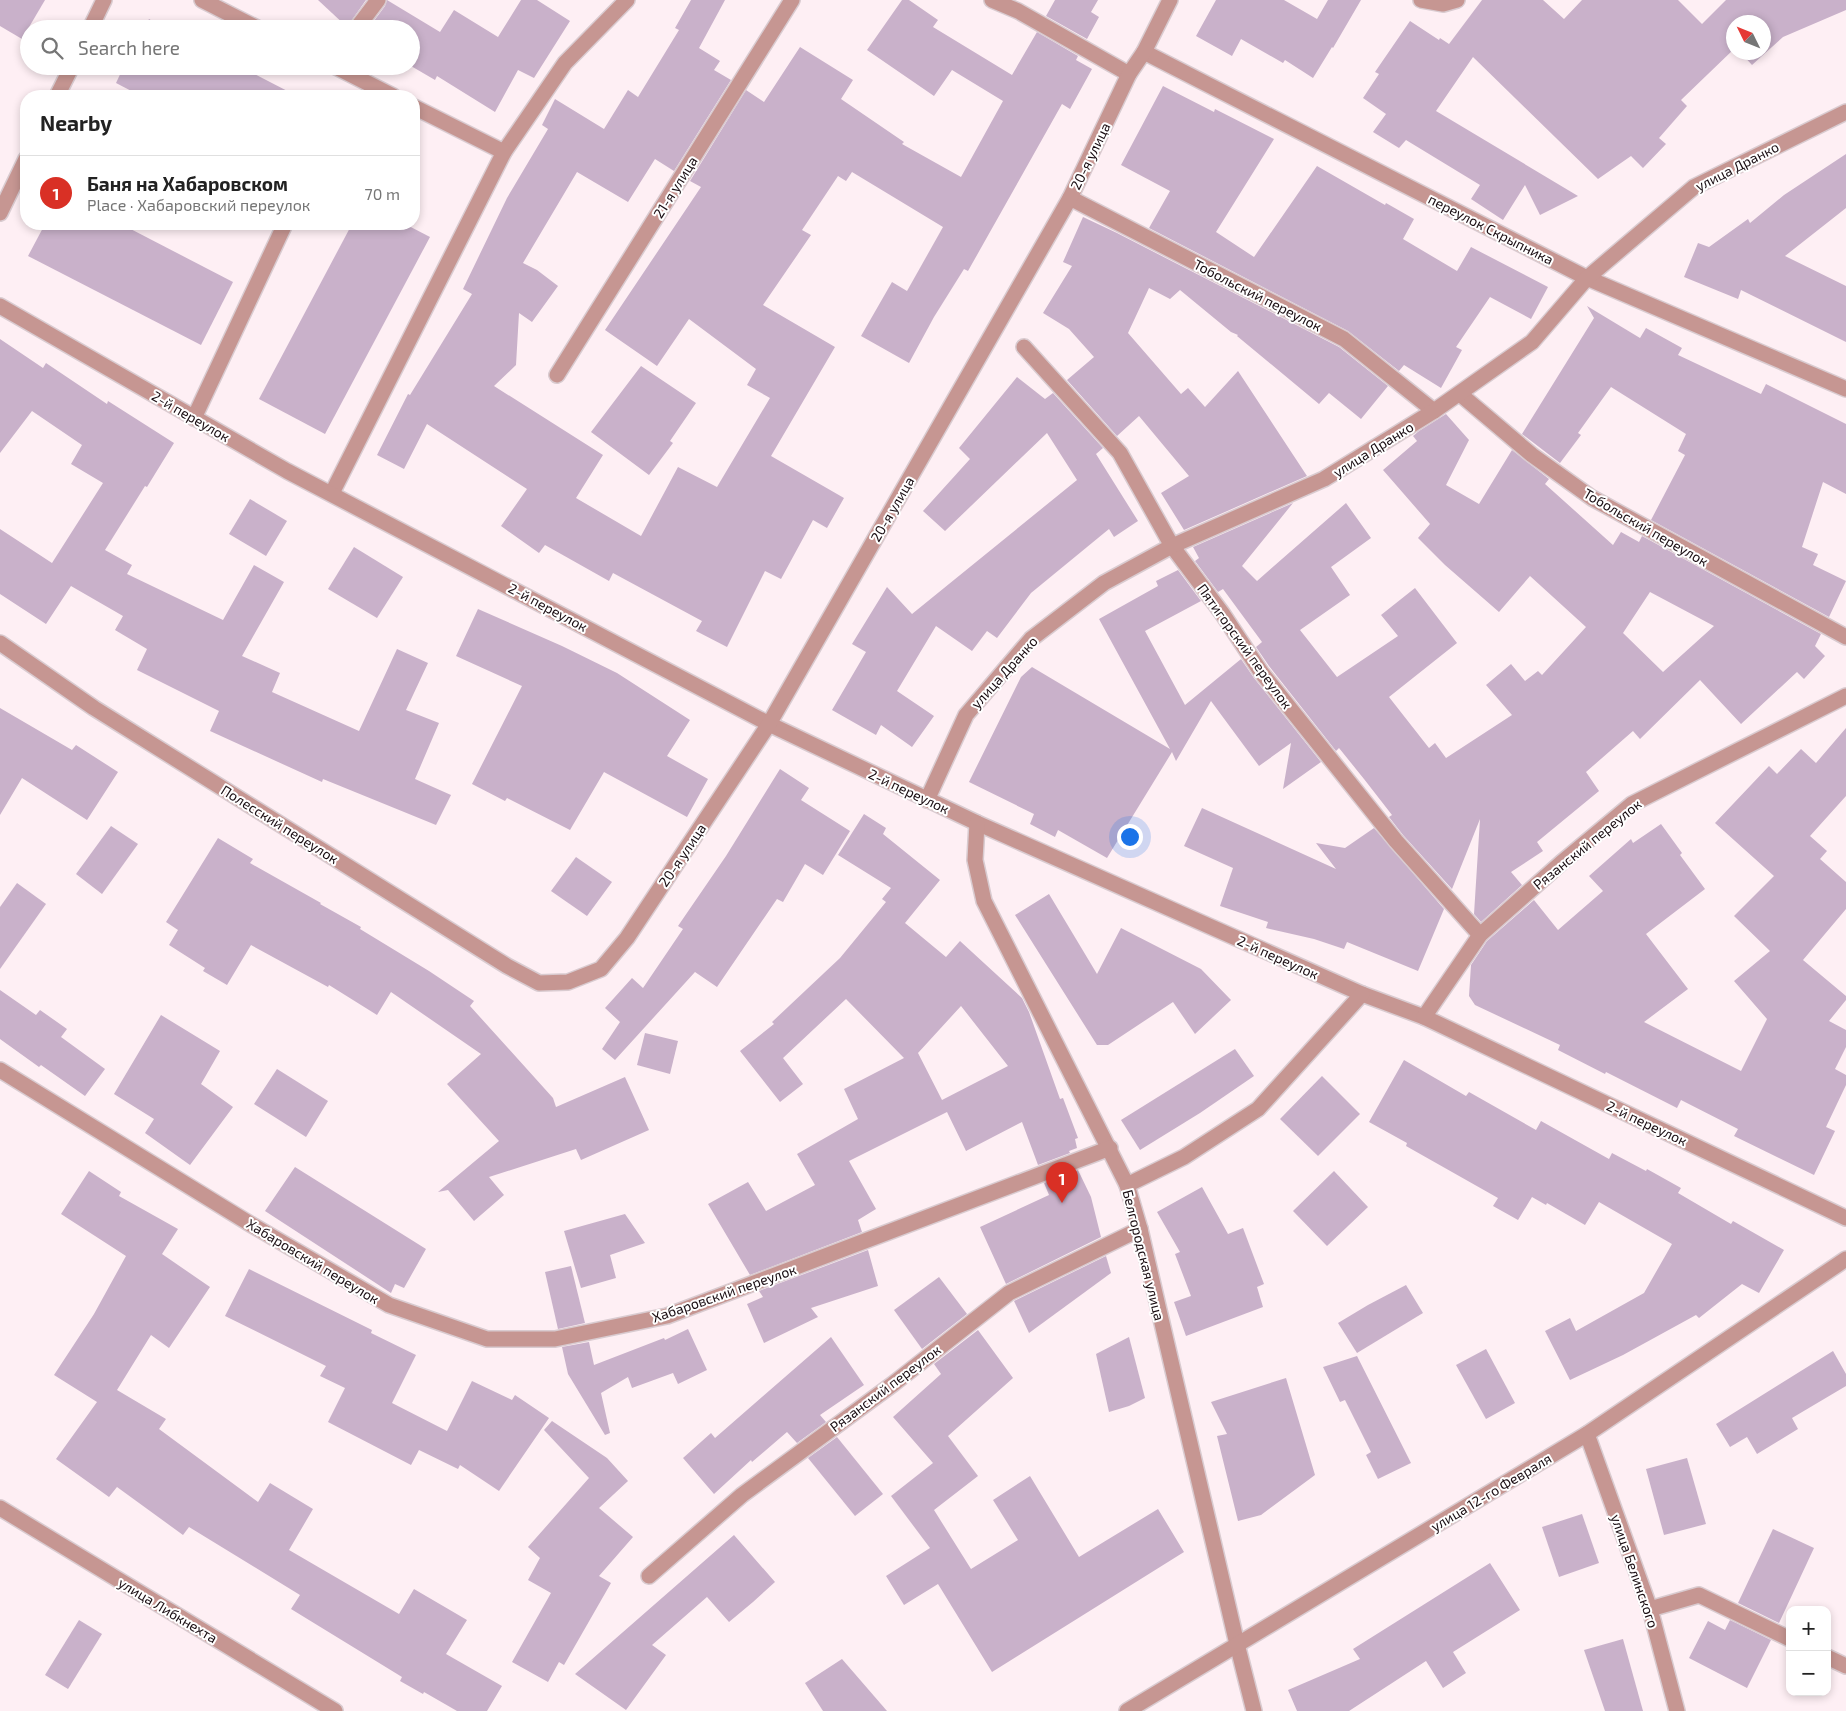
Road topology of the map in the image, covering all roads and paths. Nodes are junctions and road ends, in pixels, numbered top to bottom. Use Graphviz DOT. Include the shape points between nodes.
graph roads {
  1 [pos="104,0"];
  2 [pos="202,0"];
  3 [pos="378,0"];
  4 [pos="627,0"];
  5 [pos="792,0"];
  6 [pos="992,0"];
  7 [pos="1170,0"];
  8 [pos="1421,0"];
  9 [pos="1457,0"];
  10 [pos="94,20"];
  11 [pos="241,20"];
  12 [pos="363,20"];
  13 [pos="1144,52"];
  14 [pos="1130,74"];
  15 [pos="68,75"];
  16 [pos="352,75"];
  17 [pos="60,90"];
  18 [pos="381,90"];
  19 [pos="420,109"];
  20 [pos="1846,112"];
  21 [pos="504,152"];
  22 [pos="20,171"];
  23 [pos="1070,198"];
  24 [pos="0,213"];
  25 [pos="282,230"];
  26 [pos="1587,278"];
  27 [pos="0,306"];
  28 [pos="1024,346"];
  29 [pos="557,375"];
  30 [pos="1846,389"];
  31 [pos="1460,394"];
  32 [pos="1434,411"];
  33 [pos="194,418"];
  34 [pos="332,493"];
  35 [pos="1172,546"];
  36 [pos="1846,636"];
  37 [pos="0,643"];
  38 [pos="1846,696"];
  39 [pos="769,724"];
  40 [pos="927,800"];
  41 [pos="977,823"];
  42 [pos="1480,935"];
  43 [pos="568,982"];
  44 [pos="1362,994"];
  45 [pos="1424,1017"];
  46 [pos="0,1070"];
  47 [pos="1110,1148"];
  48 [pos="1126,1184"];
  49 [pos="1846,1218"];
  50 [pos="1140,1228"];
  51 [pos="1846,1259"];
  52 [pos="1587,1434"];
  53 [pos="0,1508"];
  54 [pos="649,1576"];
  55 [pos="1650,1609"];
  56 [pos="1786,1637"];
  57 [pos="1237,1644"];
  58 [pos="1831,1659"];
  59 [pos="1846,1666"];
  60 [pos="335,1711"];
  61 [pos="1127,1711"];
  62 [pos="1254,1711"];
  63 [pos="1677,1711"];
  1 -- 10 [label="street"];
  2 -- 11 [label="street"];
  3 -- 12 [label="street"];
  4 -- 21 [label="street" via="565,63"];
  5 -- 29 [label="street, 21-я улица"];
  6 -- 14 [label="street" via="1018,11"];
  7 -- 13 [label="street, 20-я улица"];
  8 -- 9 [label="street" via="1443,4"];
  13 -- 14 [label="street, 20-я улица"];
  13 -- 26 [label="street, переулок Скрыпника"];
  14 -- 23 [label="street, 20-я улица"];
  15 -- 17 [label="street"];
  16 -- 18 [label="street"];
  19 -- 21 [label="street"];
  20 -- 26 [label="street, улица Дранко" via="1694,187"];
  21 -- 34 [label="street"];
  22 -- 24 [label="street"];
  23 -- 32 [label="street, Тобольский переулок" via="1344,339"];
  23 -- 39 [label="street, 20-я улица"];
  25 -- 33 [label="street"];
  26 -- 30 [label="street, переулок Скрыпника"];
  26 -- 31 [label="street, улица Дранко" via="1532,342"];
  27 -- 33 [label="street, 2-й переулок"];
  28 -- 35 [label="street, Пятигорский переулок" via="1120,453"];
  31 -- 32 [label="street, улица Дранко"];
  31 -- 36 [label="street, Тобольский переулок" via="1532,455 1592,498"];
  32 -- 35 [label="street, улица Дранко" via="1324,479"];
  33 -- 34 [label="street, 2-й переулок"];
  34 -- 39 [label="street, 2-й переулок"];
  35 -- 40 [label="street, улица Дранко" via="1104,583 1031,640 966,715"];
  35 -- 42 [label="street, Пятигорский переулок" via="1268,680 1396,842"];
  37 -- 43 [label="street, Полесский переулок" via="94,708 508,966 539,983"];
  38 -- 42 [label="street, Рязанский переулок" via="1632,804"];
  39 -- 40 [label="street, 2-й переулок"];
  39 -- 43 [label="street, 20-я улица" via="627,938 601,968"];
  40 -- 41 [label="street, 2-й переулок"];
  41 -- 44 [label="street, 2-й переулок"];
  41 -- 47 [label="street, Белгородская улица" via="975,860 984,901"];
  42 -- 45 [label="street, Рязанский переулок"];
  44 -- 45 [label="street, 2-й переулок"];
  44 -- 48 [label="street" via="1258,1109 1184,1157"];
  45 -- 49 [label="street, 2-й переулок"];
  46 -- 47 [label="street, Хабаровский переулок" via="389,1306 487,1339 555,1339 666,1316"];
  47 -- 48 [label="street, Белгородская улица"];
  48 -- 50 [label="street, Белгородская улица"];
  50 -- 54 [label="street, Рязанский переулок" via="1009,1293 893,1384 742,1495"];
  50 -- 57 [label="street, Белгородская улица"];
  51 -- 52 [label="street, улица 12-го Февраля"];
  52 -- 55 [label="street, улица Белинского"];
  52 -- 57 [label="street, улица 12-го Февраля"];
  53 -- 60 [label="street, улица Либкнехта"];
  55 -- 56 [label="street" via="1699,1595"];
  55 -- 63 [label="street, улица Белинского"];
  57 -- 61 [label="street, улица 12-го Февраля"];
  57 -- 62 [label="street, Белгородская улица"];
  58 -- 59 [label="street"];
}
